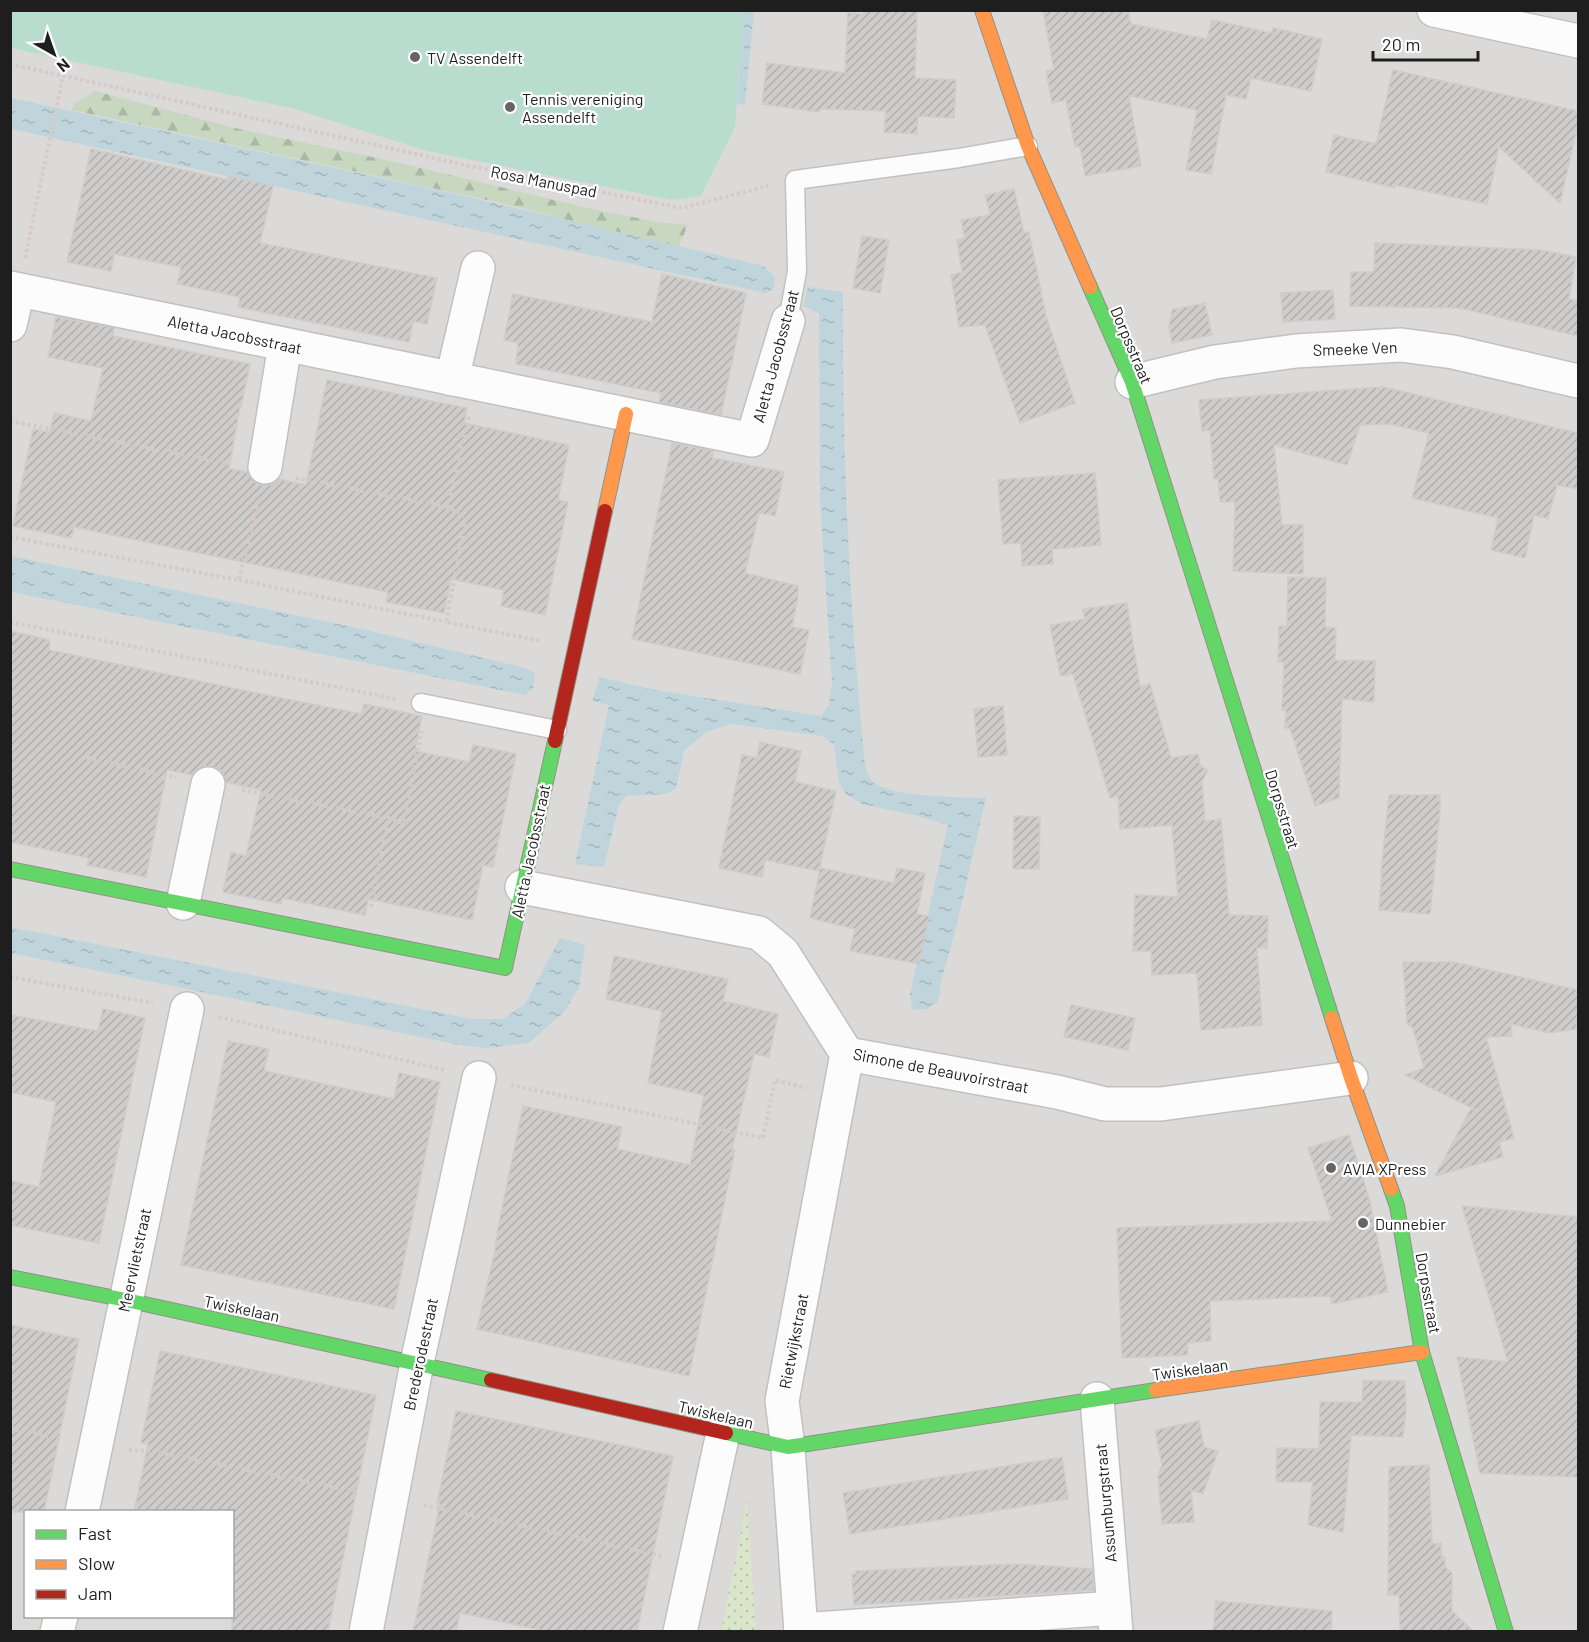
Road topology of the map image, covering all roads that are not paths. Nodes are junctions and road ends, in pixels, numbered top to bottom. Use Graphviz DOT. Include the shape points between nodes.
graph roads {
  1 [pos="982,10"];
  2 [pos="1434,10"];
  3 [pos="1578,41"];
  4 [pos="1028,146"];
  5 [pos="478,268"];
  6 [pos="14,289"];
  7 [pos="788,321"];
  8 [pos="10,325"];
  9 [pos="285,345"];
  10 [pos="464,381"];
  11 [pos="1578,381"];
  12 [pos="1132,382"];
  13 [pos="626,414"];
  14 [pos="265,467"];
  15 [pos="424,704"];
  16 [pos="557,730"];
  17 [pos="207,784"];
  18 [pos="10,869"];
  19 [pos="522,887"];
  20 [pos="183,903"];
  21 [pos="187,1009"];
  22 [pos="847,1054"];
  23 [pos="479,1078"];
  24 [pos="1351,1078"];
  25 [pos="10,1277"];
  26 [pos="126,1300"];
  27 [pos="1422,1352"];
  28 [pos="417,1363"];
  29 [pos="1097,1399"];
  30 [pos="723,1433"];
  31 [pos="788,1447"];
  32 [pos="82,1510"];
  33 [pos="1115,1620"];
  34 [pos="801,1631"];
  35 [pos="366,1632"];
  36 [pos="680,1632"];
  37 [pos="1506,1632"];
  1 -- 4 [label="street, Dorpsstraat"];
  2 -- 3 [label="street"];
  4 -- 7 [label="lane, Aletta Jacobsstraat" via="795,180 797,271"];
  4 -- 12 [label="street, Dorpsstraat"];
  5 -- 10 [label="street"];
  6 -- 8 [label="street"];
  6 -- 9 [label="street, Aletta Jacobsstraat"];
  7 -- 13 [label="street, Aletta Jacobsstraat" via="752,440"];
  9 -- 10 [label="street, Aletta Jacobsstraat"];
  9 -- 14 [label="street"];
  10 -- 13 [label="street, Aletta Jacobsstraat"];
  11 -- 12 [label="street, Smeeke Ven" via="1454,352 1401,345 1250,357"];
  12 -- 24 [label="street, Dorpsstraat"];
  13 -- 16 [label="street, Aletta Jacobsstraat"];
  15 -- 16 [label="lane"];
  16 -- 19 [label="street, Aletta Jacobsstraat"];
  17 -- 20 [label="street"];
  18 -- 20 [label="street, Aletta Jacobsstraat"];
  19 -- 20 [label="street, Aletta Jacobsstraat" via="505,968"];
  19 -- 22 [label="street, Simone de Beauvoirstraat" via="759,933 783,953"];
  21 -- 26 [label="street, Meervlietstraat"];
  22 -- 24 [label="street, Simone de Beauvoirstraat" via="1105,1104 1161,1104"];
  22 -- 31 [label="street, Rietwijkstraat" via="782,1401"];
  23 -- 28 [label="street, Brederodestraat"];
  24 -- 27 [label="street, Dorpsstraat" via="1397,1206"];
  25 -- 26 [label="street, Twiskelaan"];
  26 -- 28 [label="street, Twiskelaan"];
  26 -- 32 [label="street, Meervlietstraat"];
  27 -- 29 [label="street, Twiskelaan"];
  27 -- 37 [label="street, Dorpsstraat"];
  28 -- 30 [label="street, Twiskelaan"];
  28 -- 35 [label="street, Brederodestraat"];
  29 -- 31 [label="street, Twiskelaan"];
  29 -- 33 [label="street, Assumburgstraat"];
  30 -- 31 [label="street, Twiskelaan"];
  30 -- 36 [label="street"];
  31 -- 34 [label="street, Rietwijkstraat"];
  33 -- 34 [label="street, Assumburgstraat"];
}
